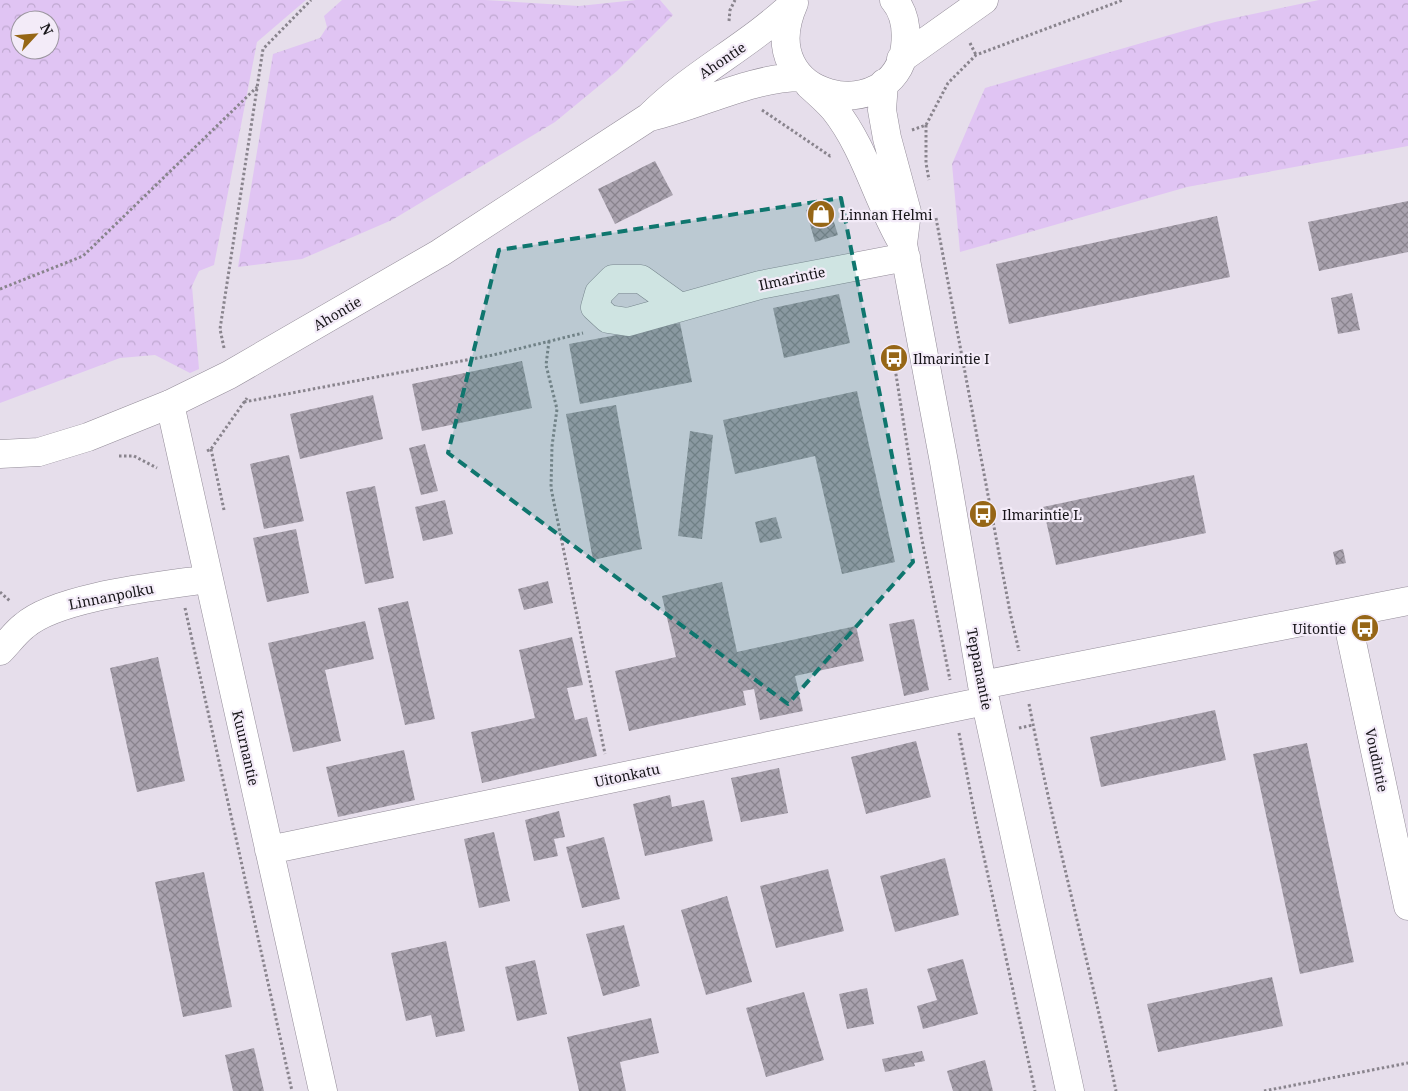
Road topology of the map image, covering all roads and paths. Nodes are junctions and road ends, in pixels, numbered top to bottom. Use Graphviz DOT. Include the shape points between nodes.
graph roads {
  1 [pos="311,0"];
  2 [pos="894,0"];
  3 [pos="984,0"];
  4 [pos="1123,0"];
  5 [pos="796,2"];
  6 [pos="901,59"];
  7 [pos="805,81"];
  8 [pos="884,83"];
  9 [pos="257,87"];
  10 [pos="760,109"];
  11 [pos="649,117"];
  12 [pos="926,125"];
  13 [pos="887,138"];
  14 [pos="858,148"];
  15 [pos="830,156"];
  16 [pos="834,162"];
  17 [pos="929,183"];
  18 [pos="934,212"];
  19 [pos="904,250"];
  20 [pos="0,289"];
  21 [pos="680,307"];
  22 [pos="584,332"];
  23 [pos="891,340"];
  24 [pos="549,341"];
  25 [pos="229,375"];
  26 [pos="252,391"];
  27 [pos="243,402"];
  28 [pos="170,404"];
  29 [pos="0,454"];
  30 [pos="113,456"];
  31 [pos="168,466"];
  32 [pos="158,478"];
  33 [pos="208,579"];
  34 [pos="179,583"];
  35 [pos="1408,601"];
  36 [pos="1346,614"];
  37 [pos="0,651"];
  38 [pos="1024,676"];
  39 [pos="984,693"];
  40 [pos="955,708"];
  41 [pos="610,779"];
  42 [pos="269,850"];
  43 [pos="1408,906"];
  44 [pos="1408,1063"];
  45 [pos="292,1091"];
  46 [pos="323,1091"];
  47 [pos="1036,1091"];
  48 [pos="1070,1091"];
  49 [pos="1116,1091"];
  50 [pos="1264,1091"];
  1 -- 9 [label="path" via="262,49"];
  2 -- 6 [label="street" via="904,20 907,36"];
  3 -- 6 [label="street"];
  4 -- 12 [label="path" via="976,55 948,83"];
  5 -- 7 [label="street, Teppanantie" via="788,18 785,36 787,53"];
  5 -- 11 [label="street, Ahontie" via="769,27 672,94"];
  6 -- 8 [label="street"];
  7 -- 8 [label="street" via="825,93 842,97 859,95"];
  7 -- 11 [label="street, Ahontie" via="776,77"];
  7 -- 14 [label="street, Teppanantie" via="834,109"];
  8 -- 13 [label="street, Teppanantie" via="882,110"];
  9 -- 20 [label="path" via="84,256"];
  9 -- 25 [label="path" via="220,329"];
  10 -- 15 [label="path"];
  11 -- 25 [label="street, Ahontie" via="440,253"];
  12 -- 13 [label="path"];
  12 -- 17 [label="path"];
  13 -- 19 [label="street, Teppanantie" via="907,212"];
  14 -- 15 [label="path"];
  14 -- 19 [label="street, Teppanantie"];
  15 -- 16 [label="path"];
  18 -- 38 [label="path"];
  19 -- 21 [label="street, Ilmarintie" via="760,284"];
  19 -- 39 [label="street, Teppanantie"];
  22 -- 24 [label="path"];
  23 -- 40 [label="path" via="922,540"];
  24 -- 27 [label="path" via="493,355"];
  24 -- 41 [label="path" via="546,365 557,409 551,488"];
  25 -- 28 [label="street, Ahontie"];
  26 -- 27 [label="path"];
  27 -- 31 [label="path" via="211,449"];
  28 -- 29 [label="street, Ahontie" via="88,437 39,452"];
  28 -- 31 [label="street, Kuurnantie"];
  30 -- 31 [label="path" via="134,456"];
  31 -- 32 [label="path"];
  31 -- 33 [label="street, Kuurnantie"];
  33 -- 34 [label="street, Linnanpolku"];
  33 -- 42 [label="street, Kuurnantie"];
  34 -- 37 [label="street, Linnanpolku" via="56,607 25,625"];
  34 -- 45 [label="path"];
  35 -- 36 [label="street"];
  36 -- 38 [label="street"];
  36 -- 43 [label="street, Voudintie"];
  38 -- 39 [label="street"];
  38 -- 49 [label="path" via="1040,763"];
  39 -- 40 [label="street, Uitonkatu"];
  39 -- 48 [label="street, Teppanantie"];
  40 -- 41 [label="street, Uitonkatu"];
  40 -- 47 [label="path" via="975,816"];
  41 -- 42 [label="street, Uitonkatu"];
  42 -- 46 [label="street, Kuurnantie"];
  44 -- 50 [label="path"];
}
